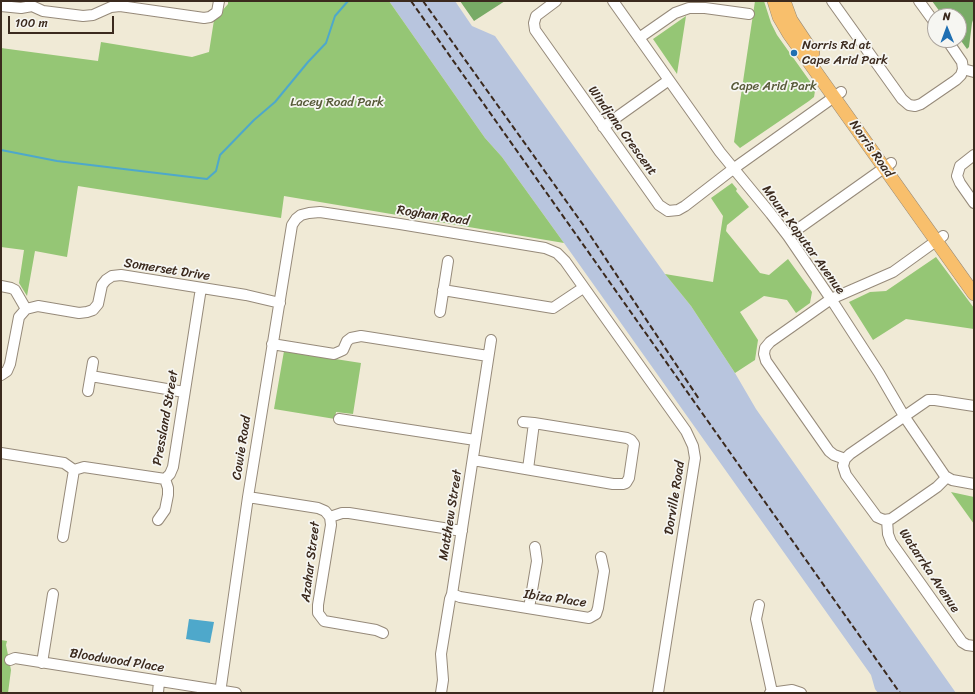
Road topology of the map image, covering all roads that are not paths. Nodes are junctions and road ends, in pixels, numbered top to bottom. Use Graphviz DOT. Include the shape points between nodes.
graph roads {
  1 [pos="219,1"];
  2 [pos="556,1"];
  3 [pos="613,1"];
  4 [pos="774,1"];
  5 [pos="784,1"];
  6 [pos="832,1"];
  7 [pos="919,1"];
  8 [pos="32,4"];
  9 [pos="1,6"];
  10 [pos="927,12"];
  11 [pos="749,14"];
  12 [pos="639,38"];
  13 [pos="952,48"];
  14 [pos="963,69"];
  15 [pos="974,72"];
  16 [pos="669,80"];
  17 [pos="838,95"];
  18 [pos="603,127"];
  19 [pos="974,155"];
  20 [pos="888,165"];
  21 [pos="733,169"];
  22 [pos="974,203"];
  23 [pos="305,214"];
  24 [pos="788,236"];
  25 [pos="940,238"];
  26 [pos="557,253"];
  27 [pos="448,261"];
  28 [pos="974,280"];
  29 [pos="1,286"];
  30 [pos="201,288"];
  31 [pos="583,288"];
  32 [pos="443,290"];
  33 [pos="974,294"];
  34 [pos="831,299"];
  35 [pos="280,304"];
  36 [pos="26,309"];
  37 [pos="440,312"];
  38 [pos="491,340"];
  39 [pos="272,344"];
  40 [pos="488,356"];
  41 [pos="93,362"];
  42 [pos="1,376"];
  43 [pos="91,376"];
  44 [pos="88,391"];
  45 [pos="184,392"];
  46 [pos="974,406"];
  47 [pos="904,416"];
  48 [pos="339,419"];
  49 [pos="523,422"];
  50 [pos="534,423"];
  51 [pos="476,440"];
  52 [pos="1,453"];
  53 [pos="845,459"];
  54 [pos="473,460"];
  55 [pos="528,469"];
  56 [pos="74,470"];
  57 [pos="946,478"];
  58 [pos="165,479"];
  59 [pos="974,484"];
  60 [pos="248,497"];
  61 [pos="330,517"];
  62 [pos="158,520"];
  63 [pos="887,520"];
  64 [pos="462,531"];
  65 [pos="63,537"];
  66 [pos="535,547"];
  67 [pos="601,557"];
  68 [pos="53,594"];
  69 [pos="452,594"];
  70 [pos="759,605"];
  71 [pos="529,608"];
  72 [pos="383,633"];
  73 [pos="974,646"];
  74 [pos="10,660"];
  75 [pos="42,662"];
  76 [pos="160,681"];
  77 [pos="220,692"];
  78 [pos="158,693"];
  79 [pos="236,693"];
  80 [pos="441,693"];
  81 [pos="658,693"];
  82 [pos="771,693"];
  83 [pos="801,693"];
  1 -- 8 [label="street" via="217,12 204,18 120,6 83,16 43,11"];
  2 -- 18 [label="street, Windjana Crescent" via="536,16 535,30"];
  3 -- 12 [label="street, Mount Kaputar Avenue"];
  4 -- 17 [label="main road, Norris Road" via="779,17 789,34"];
  5 -- 17 [label="main road, Norris Road" via="791,20"];
  6 -- 14 [label="street" via="907,104 921,104 956,80"];
  7 -- 10 [label="street"];
  8 -- 9 [label="street" via="21,8"];
  11 -- 12 [label="street" via="689,8 675,13"];
  12 -- 16 [label="street, Mount Kaputar Avenue"];
  13 -- 14 [label="street" via="962,62"];
  14 -- 15 [label="street"];
  16 -- 18 [label="street"];
  16 -- 21 [label="street, Mount Kaputar Avenue"];
  17 -- 20 [label="main road, Norris Road"];
  17 -- 21 [label="street, Windjana Crescent"];
  18 -- 21 [label="street, Windjana Crescent" via="658,205 668,211 681,208"];
  19 -- 22 [label="street" via="963,163 957,173 960,183"];
  20 -- 24 [label="street"];
  20 -- 25 [label="main road, Norris Road"];
  21 -- 24 [label="street, Mount Kaputar Avenue"];
  23 -- 26 [label="street, Roghan Road" via="328,213 400,224 545,248"];
  23 -- 35 [label="street, Cowie Road" via="292,225"];
  24 -- 34 [label="street, Mount Kaputar Avenue"];
  25 -- 28 [label="main road, Norris Road"];
  25 -- 33 [label="main road, Norris Road"];
  25 -- 34 [label="street" via="892,272"];
  26 -- 31 [label="street, Dorville Road"];
  27 -- 32 [label="street"];
  29 -- 36 [label="street" via="15,290"];
  30 -- 35 [label="street, Somerset Drive"];
  30 -- 36 [label="street, Somerset Drive" via="121,275 112,276 102,285 98,304 93,310 79,313 38,306"];
  30 -- 45 [label="street, Pressland Street"];
  31 -- 32 [label="street" via="553,308"];
  31 -- 81 [label="street, Dorville Road" via="686,431 693,446 695,458"];
  32 -- 37 [label="street"];
  34 -- 47 [label="street, Mount Kaputar Avenue"];
  34 -- 53 [label="street" via="770,342 764,354 766,361 829,451"];
  35 -- 39 [label="street, Cowie Road"];
  36 -- 42 [label="street" via="19,317 10,364"];
  38 -- 40 [label="street, Matthew Street"];
  39 -- 40 [label="street" via="334,354 343,350 351,338 361,336"];
  39 -- 60 [label="street, Cowie Road"];
  40 -- 51 [label="street, Matthew Street"];
  41 -- 43 [label="street"];
  43 -- 44 [label="street"];
  43 -- 45 [label="street"];
  45 -- 58 [label="street, Pressland Street" via="173,467"];
  46 -- 47 [label="street" via="928,400"];
  47 -- 53 [label="street"];
  47 -- 57 [label="street, Mount Kaputar Avenue"];
  48 -- 51 [label="street"];
  49 -- 50 [label="street"];
  50 -- 55 [label="street"];
  50 -- 55 [label="street" via="631,440 634,444 630,478 626,483 613,484"];
  51 -- 54 [label="street, Matthew Street"];
  52 -- 56 [label="street, Pressland Street" via="64,463"];
  53 -- 63 [label="street" via="843,466 846,475 874,515"];
  54 -- 55 [label="street"];
  54 -- 64 [label="street, Matthew Street"];
  56 -- 58 [label="street, Pressland Street" via="84,467"];
  56 -- 65 [label="street"];
  57 -- 59 [label="street"];
  57 -- 63 [label="street" via="937,487"];
  58 -- 62 [label="street" via="168,495 165,510"];
  60 -- 61 [label="street" via="321,509"];
  60 -- 77 [label="street, Cowie Road"];
  61 -- 64 [label="street" via="349,513"];
  61 -- 72 [label="street, Azahar Street" via="331,528 318,613 324,621"];
  63 -- 73 [label="street, Watarrka Avenue" via="890,542 962,642 966,646"];
  64 -- 69 [label="street, Matthew Street"];
  66 -- 71 [label="street" via="537,561"];
  67 -- 71 [label="street, Ibiza Place" via="604,571 596,614 589,618"];
  68 -- 75 [label="street"];
  69 -- 71 [label="street, Ibiza Place"];
  69 -- 80 [label="street, Matthew Street" via="441,654"];
  70 -- 82 [label="street" via="756,619"];
  74 -- 75 [label="street, Bloodwood Place" via="14,658"];
  75 -- 76 [label="street, Bloodwood Place"];
  76 -- 77 [label="street, Bloodwood Place"];
  76 -- 78 [label="street"];
  77 -- 79 [label="street, Bloodwood Place"];
  82 -- 83 [label="street" via="792,690"];
}
